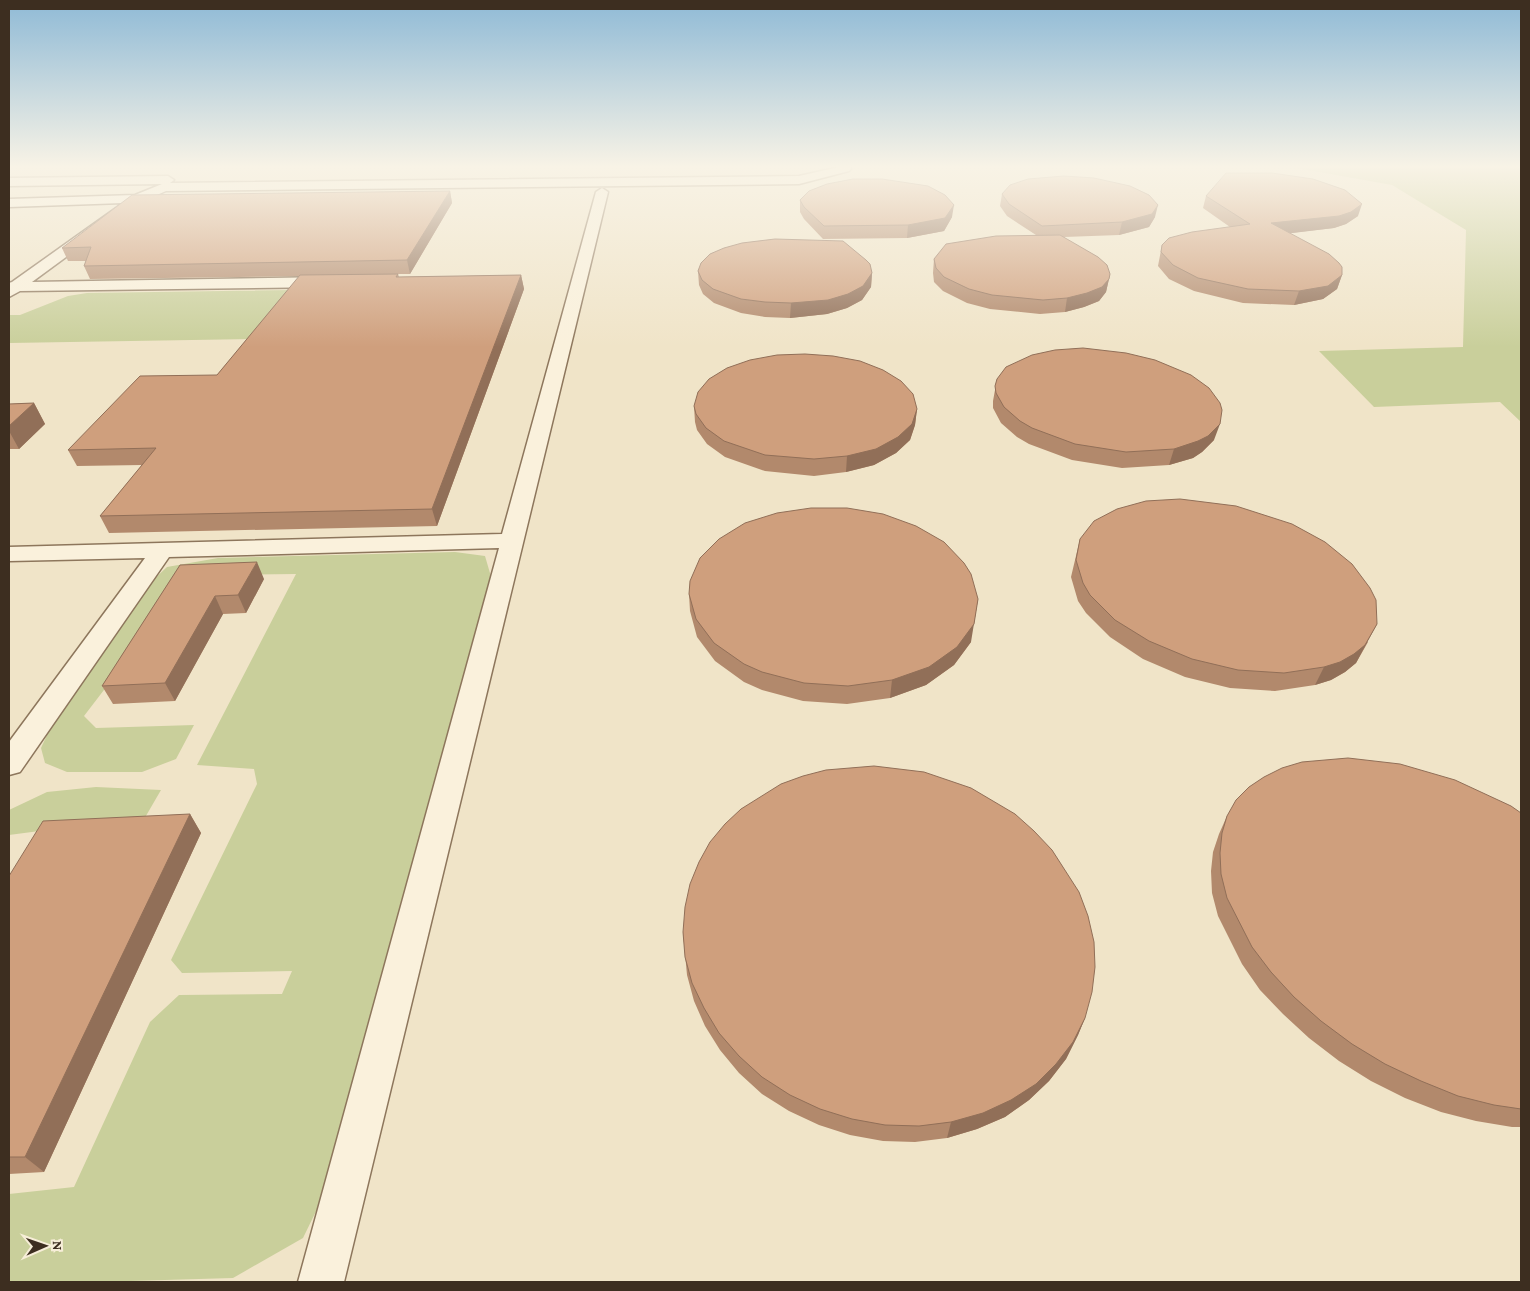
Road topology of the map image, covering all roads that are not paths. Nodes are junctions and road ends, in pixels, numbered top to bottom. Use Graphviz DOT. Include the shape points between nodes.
graph roads {
  1 [pos="97,227"];
  2 [pos="593,227"];
  3 [pos="340,282"];
  4 [pos="11,289"];
  5 [pos="512,541"];
  6 [pos="162,550"];
  7 [pos="9,554"];
  8 [pos="9,764"];
  9 [pos="321,1282"];
  1 -- 4 [label="lane"];
  2 -- 5 [label="lane"];
  3 -- 4 [label="lane"];
  5 -- 6 [label="lane"];
  5 -- 9 [label="lane"];
  6 -- 7 [label="lane"];
  6 -- 8 [label="lane"];
}
